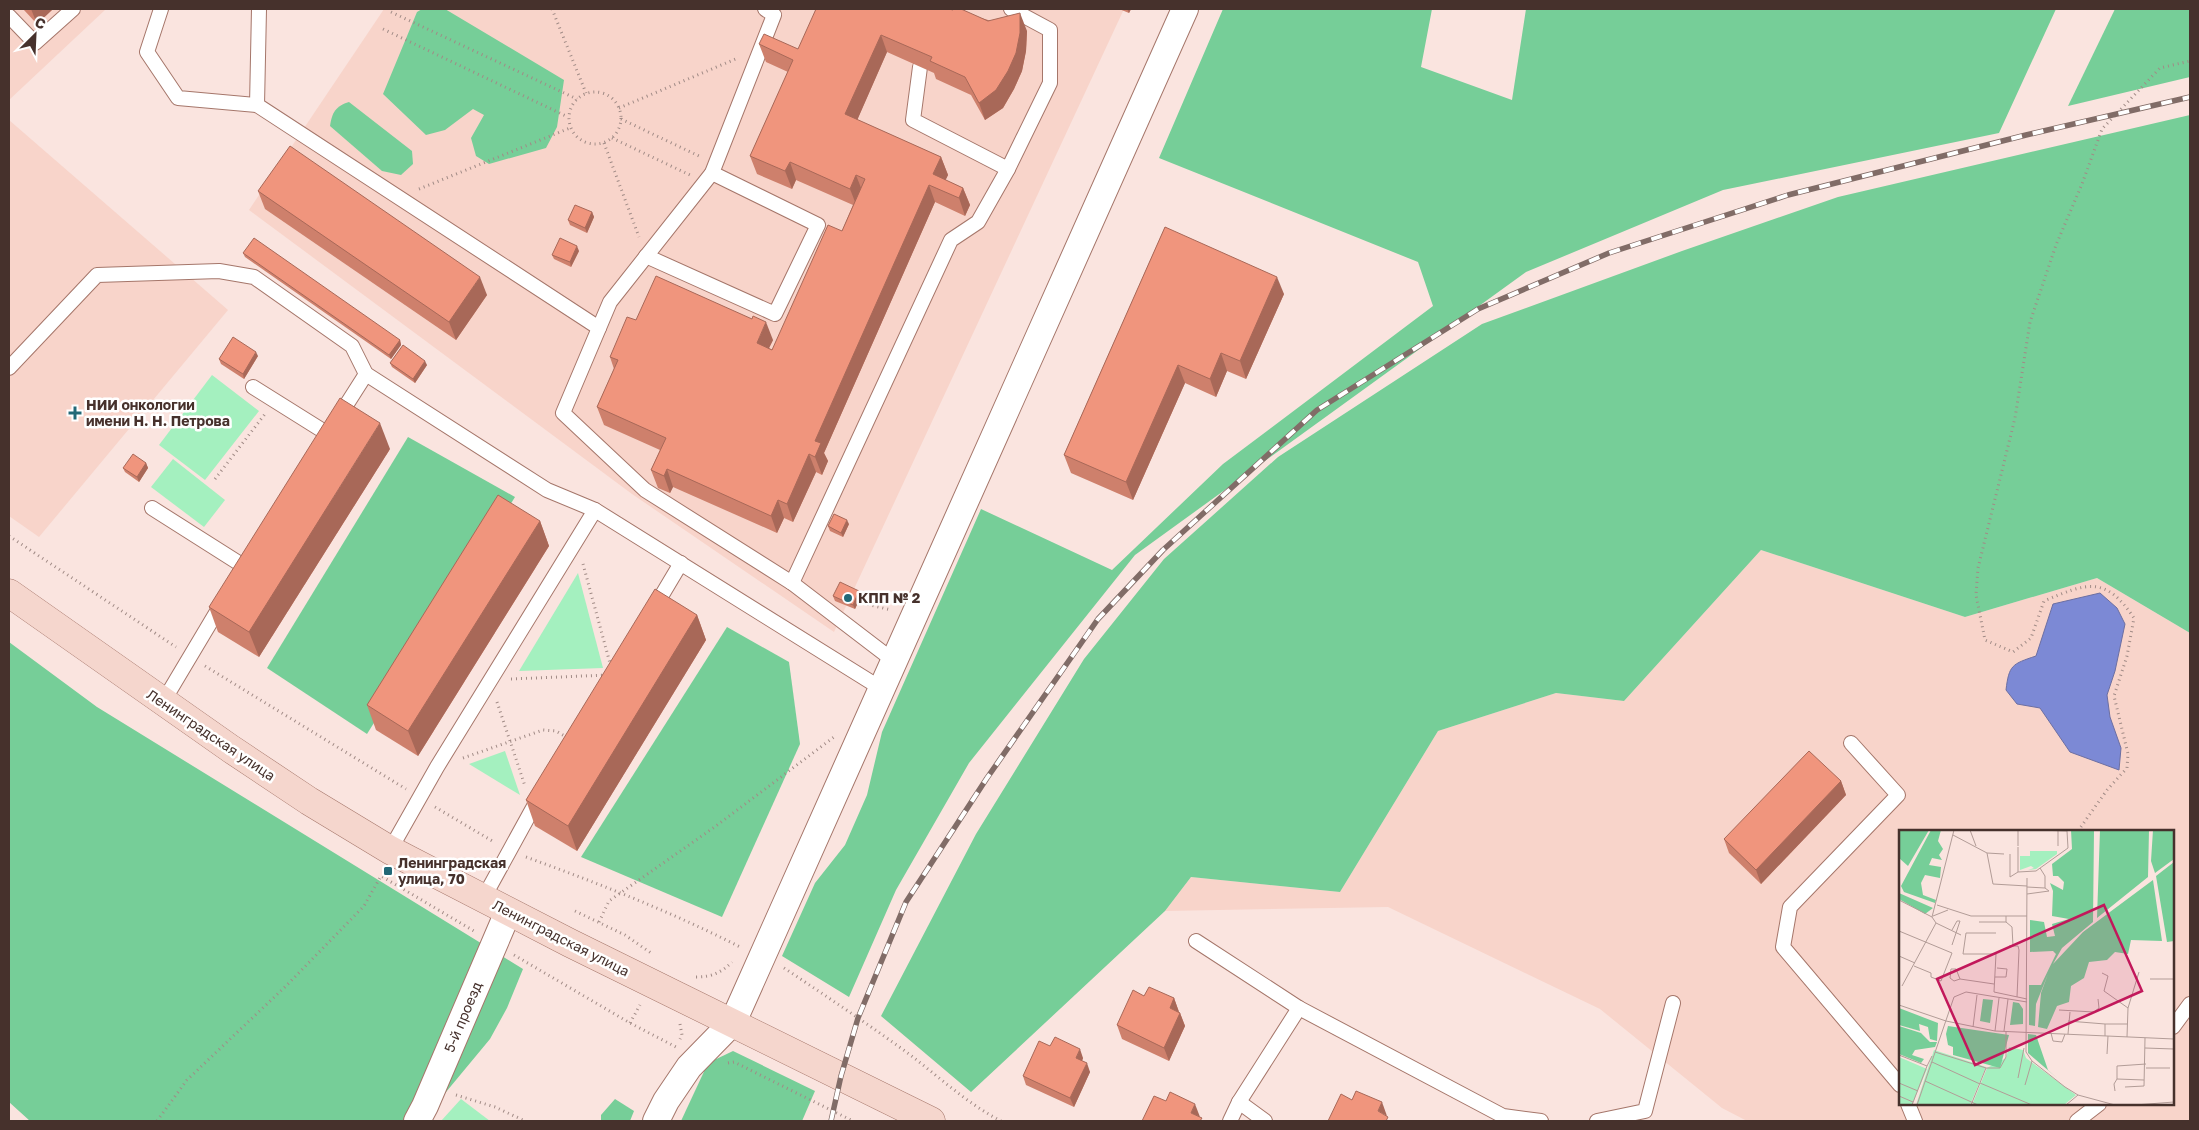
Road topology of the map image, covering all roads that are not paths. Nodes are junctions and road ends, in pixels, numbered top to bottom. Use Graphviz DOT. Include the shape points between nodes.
graph roads {
  1 [pos="73,9"];
  2 [pos="161,9"];
  3 [pos="259,9"];
  4 [pos="765,9"];
  5 [pos="1011,9"];
  6 [pos="1185,9"];
  7 [pos="9,16"];
  8 [pos="920,67"];
  9 [pos="257,105"];
  10 [pos="1008,169"];
  11 [pos="711,173"];
  12 [pos="646,256"];
  13 [pos="599,328"];
  14 [pos="9,368"];
  15 [pos="366,374"];
  16 [pos="253,387"];
  17 [pos="152,508"];
  18 [pos="596,510"];
  19 [pos="681,563"];
  20 [pos="792,583"];
  21 [pos="9,593"];
  22 [pos="646,620"];
  23 [pos="884,655"];
  24 [pos="882,689"];
  25 [pos="163,702"];
  26 [pos="1851,743"];
  27 [pos="547,784"];
  28 [pos="390,850"];
  29 [pos="483,899"];
  30 [pos="508,912"];
  31 [pos="1196,941"];
  32 [pos="1673,1003"];
  33 [pos="2190,1004"];
  34 [pos="1299,1008"];
  35 [pos="733,1022"];
  36 [pos="2174,1026"];
  37 [pos="1899,1084"];
  38 [pos="1239,1102"];
  39 [pos="1908,1105"];
  40 [pos="2098,1105"];
  41 [pos="416,1121"];
  42 [pos="656,1121"];
  43 [pos="931,1121"];
  44 [pos="1230,1121"];
  45 [pos="1266,1121"];
  46 [pos="1541,1121"];
  47 [pos="1597,1121"];
  48 [pos="1915,1121"];
  49 [pos="2076,1121"];
  1 -- 7 [label="lane" via="35,43"];
  2 -- 9 [label="lane" via="147,52 178,98"];
  3 -- 9 [label="lane"];
  4 -- 11 [label="lane" via="774,15"];
  5 -- 10 [label="lane" via="1050,30 1050,84"];
  6 -- 23 [label="street" via="900,610"];
  8 -- 10 [label="lane" via="913,120"];
  9 -- 13 [label="lane"];
  10 -- 20 [label="lane" via="978,222 951,240"];
  11 -- 12 [label="lane"];
  11 -- 12 [label="lane" via="818,225 774,314"];
  12 -- 13 [label="lane" via="610,302"];
  13 -- 20 [label="lane" via="563,413 644,490"];
  14 -- 15 [label="lane" via="97,275 219,271 254,277 352,346"];
  15 -- 16 [label="lane" via="325,438"];
  15 -- 18 [label="lane" via="547,490"];
  17 -- 25 [label="lane" via="248,563"];
  18 -- 19 [label="lane"];
  18 -- 28 [label="lane" via="437,767"];
  19 -- 22 [label="lane"];
  19 -- 24 [label="lane"];
  20 -- 23 [label="lane"];
  21 -- 25 [label="main road, Ленинградская улица"];
  23 -- 24 [label="street"];
  24 -- 35 [label="street"];
  25 -- 28 [label="main road, Ленинградская улица" via="309,801"];
  26 -- 37 [label="lane" via="1898,795 1790,907 1783,946"];
  27 -- 29 [label="lane"];
  28 -- 29 [label="main road, Ленинградская улица"];
  29 -- 30 [label="main road, Ленинградская улица"];
  30 -- 35 [label="main road, Ленинградская улица"];
  30 -- 41 [label="street, 5-й проезд"];
  31 -- 34 [label="lane"];
  32 -- 47 [label="lane" via="1645,1111"];
  33 -- 36 [label="lane"];
  34 -- 38 [label="lane"];
  34 -- 46 [label="lane" via="1503,1116"];
  35 -- 42 [label="street" via="689,1067"];
  35 -- 43 [label="main road, Ленинградская улица"];
  38 -- 44 [label="lane"];
  38 -- 45 [label="lane"];
  39 -- 48 [label="lane"];
  40 -- 49 [label="lane"];
}
